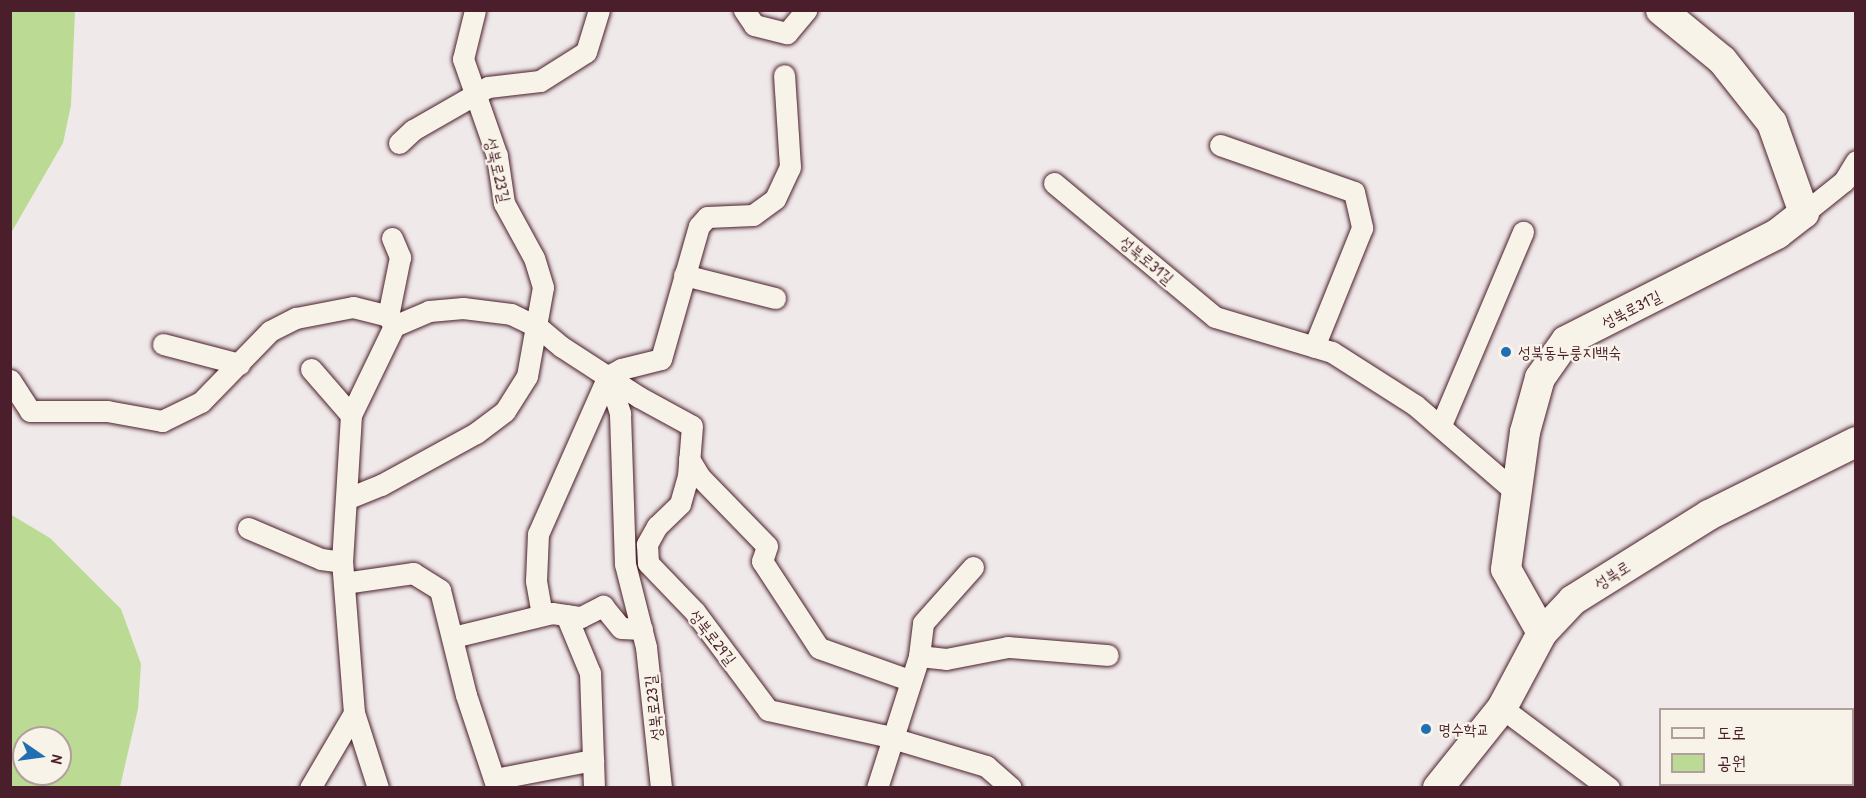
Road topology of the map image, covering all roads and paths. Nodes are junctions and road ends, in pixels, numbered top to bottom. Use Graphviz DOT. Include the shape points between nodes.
graph roads {
  1 [pos="475,10"];
  2 [pos="599,10"];
  3 [pos="744,10"];
  4 [pos="1661,10"];
  5 [pos="805,11"];
  6 [pos="784,75"];
  7 [pos="476,95"];
  8 [pos="399,143"];
  9 [pos="1220,145"];
  10 [pos="1856,161"];
  11 [pos="1054,183"];
  12 [pos="1804,213"];
  13 [pos="1523,232"];
  14 [pos="392,238"];
  15 [pos="684,275"];
  16 [pos="775,298"];
  17 [pos="391,321"];
  18 [pos="538,327"];
  19 [pos="164,344"];
  20 [pos="1314,347"];
  21 [pos="239,364"];
  22 [pos="311,369"];
  23 [pos="608,376"];
  24 [pos="10,380"];
  25 [pos="351,415"];
  26 [pos="1441,425"];
  27 [pos="1856,442"];
  28 [pos="689,459"];
  29 [pos="1517,493"];
  30 [pos="345,499"];
  31 [pos="248,528"];
  32 [pos="973,567"];
  33 [pos="343,572"];
  34 [pos="542,615"];
  35 [pos="566,615"];
  36 [pos="642,629"];
  37 [pos="1542,633"];
  38 [pos="453,637"];
  39 [pos="1108,655"];
  40 [pos="918,656"];
  41 [pos="909,680"];
  42 [pos="1502,708"];
  43 [pos="354,713"];
  44 [pos="891,737"];
  45 [pos="593,760"];
  46 [pos="496,783"];
  47 [pos="310,788"];
  48 [pos="378,788"];
  49 [pos="594,788"];
  50 [pos="661,788"];
  51 [pos="877,788"];
  52 [pos="1011,788"];
  53 [pos="1438,788"];
  54 [pos="1609,788"];
  1 -- 7 [label="street, 성북로23길" via="463,59"];
  2 -- 7 [label="street" via="586,52 540,81 488,87"];
  3 -- 5 [label="street" via="754,25 787,33"];
  4 -- 12 [label="street" via="1722,60 1772,123"];
  6 -- 15 [label="street" via="790,167 775,199 753,215 707,217 699,225"];
  7 -- 8 [label="street" via="413,130"];
  7 -- 18 [label="street, 성북로23길" via="497,156 504,203 534,258 543,287"];
  9 -- 20 [label="street" via="1354,192 1362,228"];
  10 -- 12 [label="street, 성북로31길" via="1844,181"];
  11 -- 20 [label="street, 성북로31길" via="1215,317"];
  12 -- 29 [label="street, 성북로31길" via="1777,234 1566,341 1540,378 1525,432"];
  13 -- 26 [label="street"];
  14 -- 17 [label="street" via="400,257"];
  15 -- 16 [label="street"];
  15 -- 23 [label="street" via="661,358"];
  17 -- 18 [label="street" via="429,311 463,308 511,314"];
  17 -- 21 [label="street" via="353,307 296,318 270,330"];
  17 -- 25 [label="street"];
  18 -- 23 [label="street"];
  18 -- 30 [label="street, 성북로23길" via="527,376 504,411 476,433 381,485"];
  19 -- 21 [label="street"];
  20 -- 26 [label="street, 성북로31길" via="1332,352"];
  21 -- 24 [label="street" via="201,402 162,421 107,411 30,411"];
  22 -- 25 [label="street"];
  23 -- 28 [label="street, 성북로29길" via="692,426"];
  23 -- 34 [label="street" via="538,534 536,581"];
  23 -- 36 [label="street, 성북로23길" via="620,414 625,564"];
  25 -- 30 [label="street"];
  26 -- 29 [label="street, 성북로31길"];
  27 -- 37 [label="street, 성북로" via="1708,515 1580,595"];
  28 -- 41 [label="street" via="700,477 767,546 762,561 819,648"];
  28 -- 44 [label="street, 성북로29길" via="680,504 657,526 647,544 648,564 695,612 768,710"];
  29 -- 37 [label="street, 성북로31길" via="1506,569"];
  30 -- 33 [label="street"];
  31 -- 33 [label="street"];
  32 -- 40 [label="street" via="923,623"];
  33 -- 38 [label="street" via="412,573 440,590"];
  33 -- 43 [label="street"];
  34 -- 35 [label="street"];
  34 -- 38 [label="street"];
  35 -- 36 [label="street" via="581,617 603,606 621,628"];
  35 -- 45 [label="street" via="590,674"];
  36 -- 50 [label="street, 성북로23길"];
  37 -- 42 [label="street, 성북로"];
  38 -- 46 [label="street" via="466,695"];
  39 -- 40 [label="street" via="1008,647 946,659"];
  40 -- 41 [label="street"];
  41 -- 44 [label="street"];
  42 -- 53 [label="street, 성북로"];
  42 -- 54 [label="street"];
  43 -- 47 [label="street"];
  43 -- 48 [label="street"];
  44 -- 51 [label="street"];
  44 -- 52 [label="street, 성북로29길" via="986,766"];
  45 -- 46 [label="street"];
  45 -- 49 [label="street"];
}
